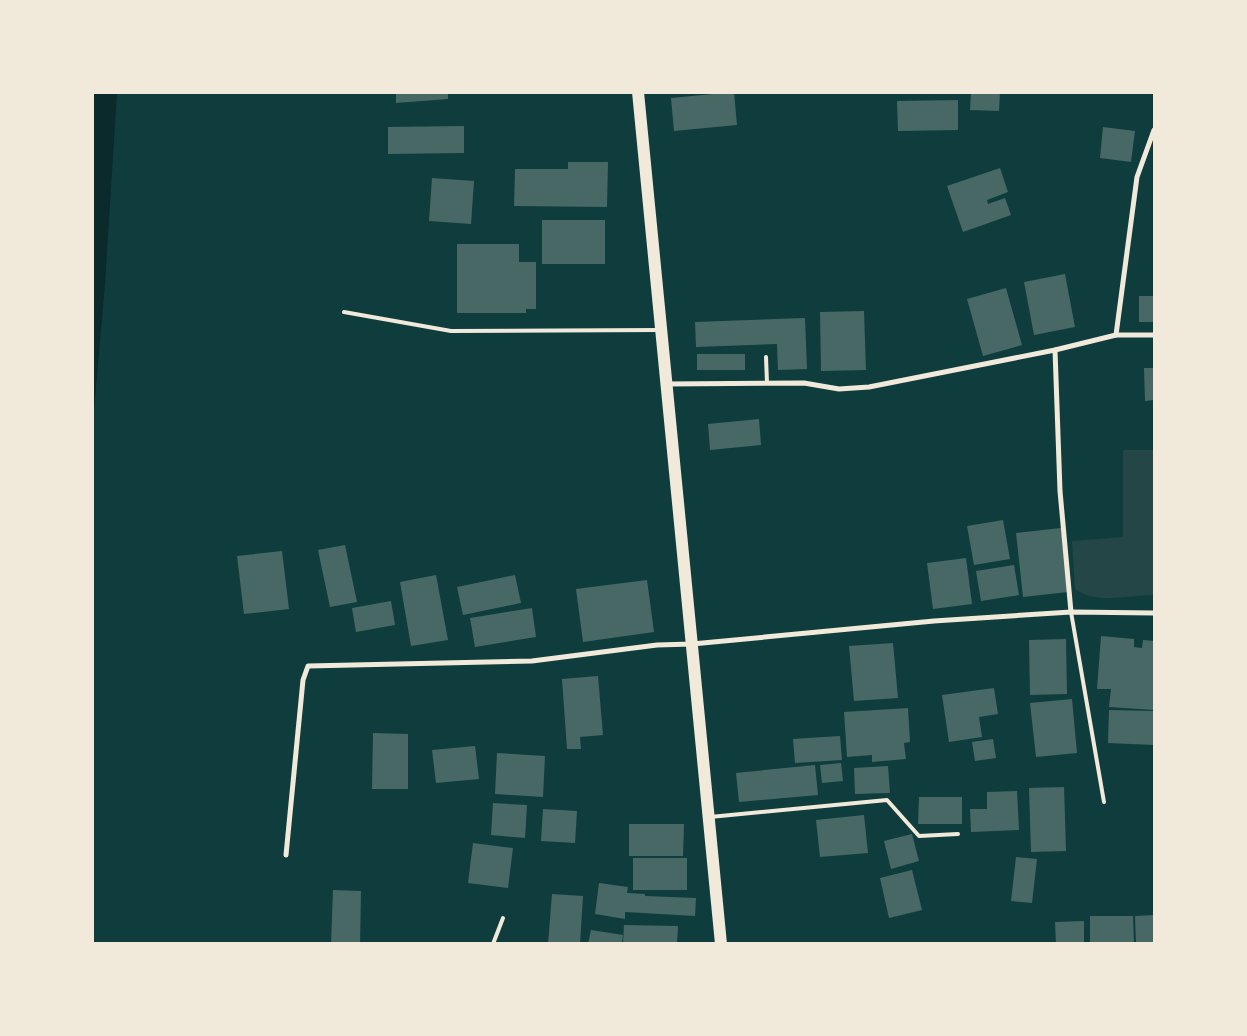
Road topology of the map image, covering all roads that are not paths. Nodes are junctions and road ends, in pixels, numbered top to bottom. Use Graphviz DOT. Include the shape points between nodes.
graph roads {
  1 [pos="638,92"];
  2 [pos="1154,130"];
  3 [pos="344,312"];
  4 [pos="662,330"];
  5 [pos="1116,334"];
  6 [pos="1154,335"];
  7 [pos="1055,350"];
  8 [pos="766,357"];
  9 [pos="767,383"];
  10 [pos="667,384"];
  11 [pos="1071,612"];
  12 [pos="1154,613"];
  13 [pos="692,644"];
  14 [pos="1104,802"];
  15 [pos="710,816"];
  16 [pos="958,834"];
  17 [pos="286,855"];
  18 [pos="502,918"];
  19 [pos="493,944"];
  20 [pos="720,944"];
  1 -- 4 [label="main road"];
  2 -- 5 [label="street" via="1137,177"];
  3 -- 4 [label="lane" via="451,331"];
  4 -- 10 [label="main road"];
  5 -- 6 [label="street"];
  5 -- 7 [label="street"];
  7 -- 9 [label="street" via="869,387 839,389 804,383"];
  7 -- 11 [label="street" via="1060,491"];
  8 -- 9 [label="lane"];
  9 -- 10 [label="street"];
  10 -- 13 [label="main road"];
  11 -- 12 [label="street"];
  11 -- 13 [label="street" via="934,621"];
  11 -- 14 [label="lane"];
  13 -- 15 [label="main road"];
  13 -- 17 [label="street" via="657,644 532,661 308,666 303,680"];
  15 -- 16 [label="lane" via="887,800 919,836"];
  15 -- 20 [label="main road"];
  18 -- 19 [label="lane"];
}
